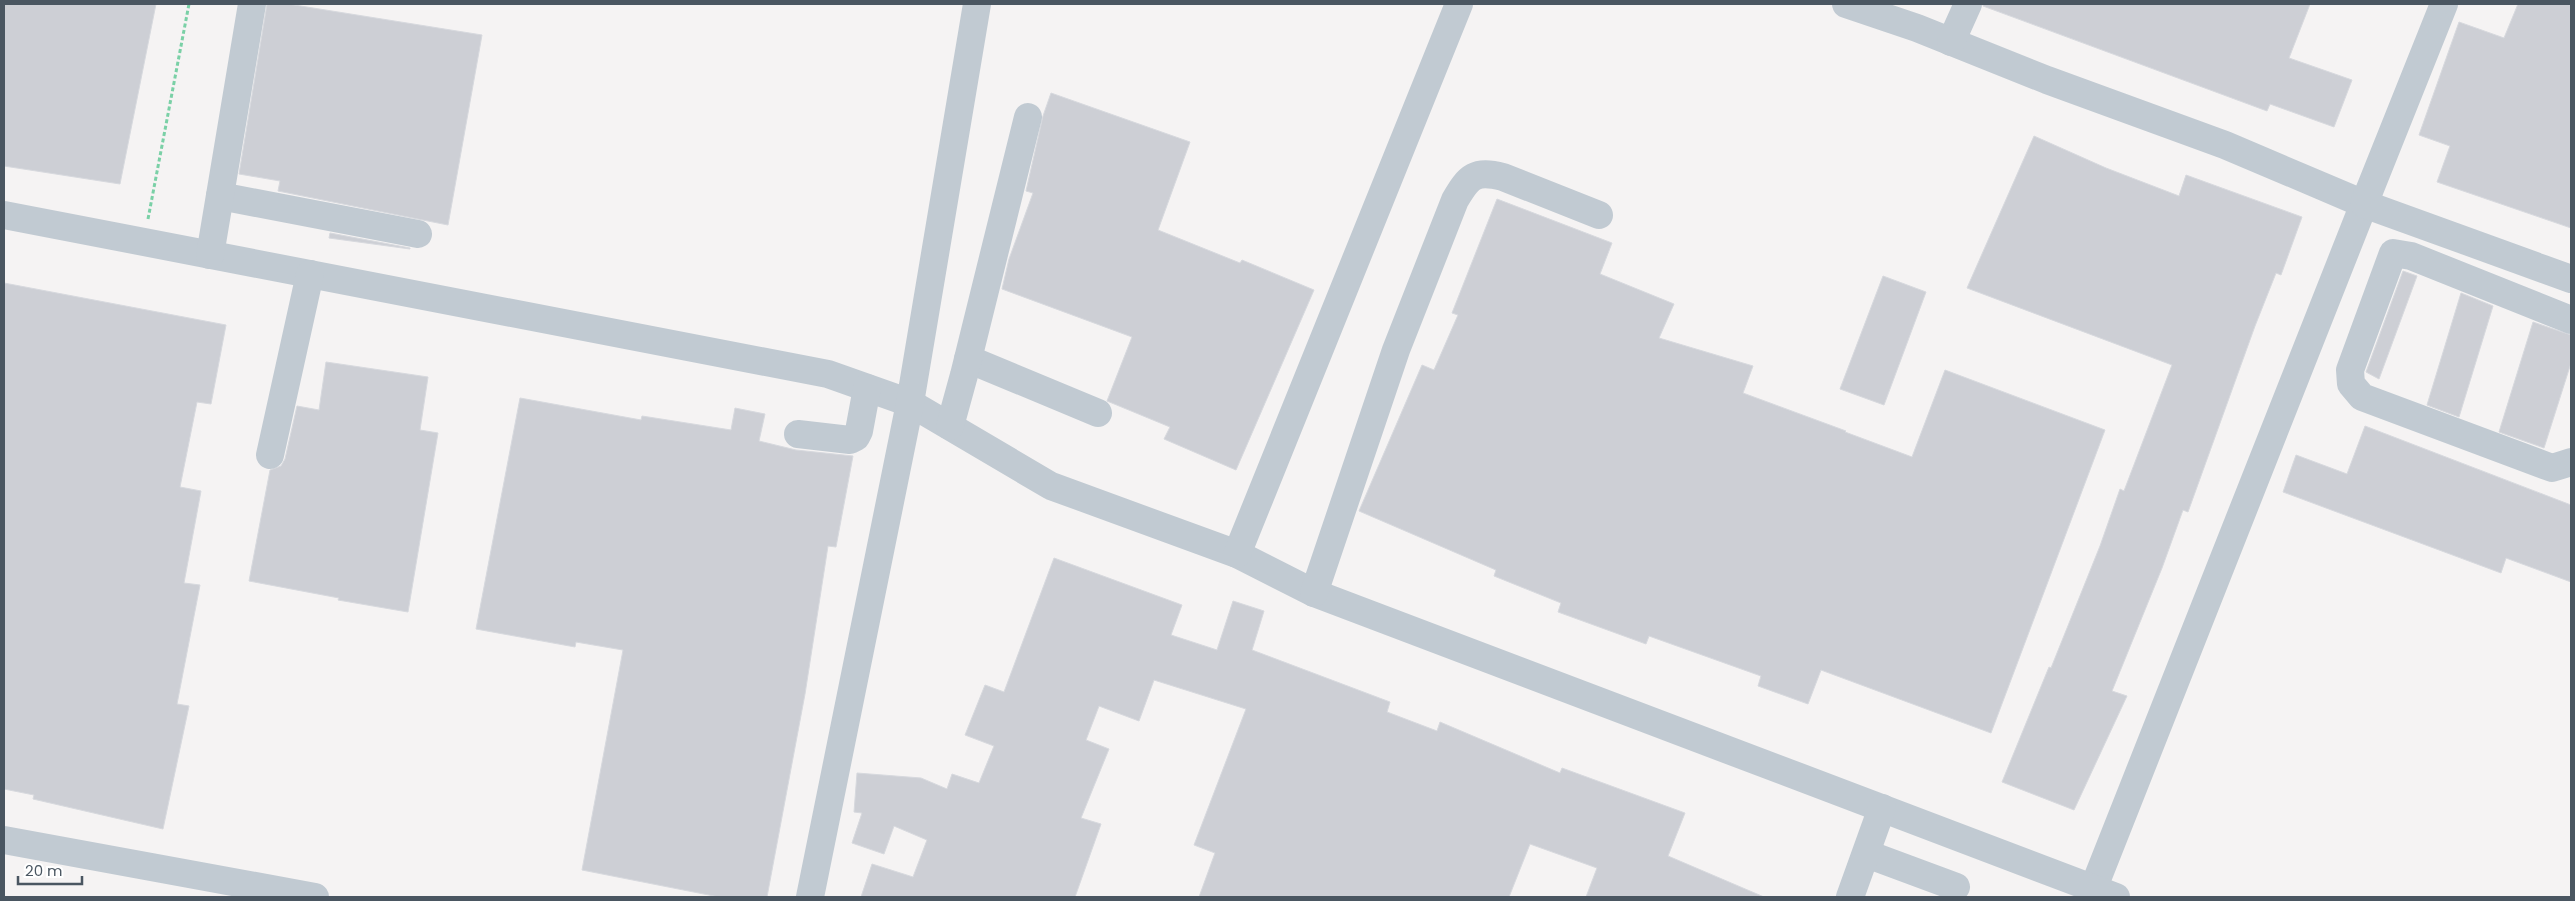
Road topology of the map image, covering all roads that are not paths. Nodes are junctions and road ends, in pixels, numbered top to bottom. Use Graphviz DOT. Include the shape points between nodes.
graph roads {
  1 [pos="252,4"];
  2 [pos="976,4"];
  3 [pos="1459,4"];
  4 [pos="1846,4"];
  5 [pos="1968,4"];
  6 [pos="2444,4"];
  7 [pos="1951,42"];
  8 [pos="1028,117"];
  9 [pos="220,196"];
  10 [pos="2364,204"];
  11 [pos="4,215"];
  12 [pos="1599,215"];
  13 [pos="418,234"];
  14 [pos="210,255"];
  15 [pos="310,274"];
  16 [pos="2571,279"];
  17 [pos="2571,320"];
  18 [pos="968,359"];
  19 [pos="868,388"];
  20 [pos="910,403"];
  21 [pos="1098,413"];
  22 [pos="950,426"];
  23 [pos="798,434"];
  24 [pos="270,455"];
  25 [pos="2571,462"];
  26 [pos="1238,554"];
  27 [pos="1314,593"];
  28 [pos="1882,808"];
  29 [pos="4,840"];
  30 [pos="1867,854"];
  31 [pos="1956,887"];
  32 [pos="2100,894"];
  33 [pos="305,896"];
  34 [pos="810,897"];
  35 [pos="1850,897"];
  1 -- 9 [label="lane"];
  2 -- 20 [label="lane"];
  3 -- 26 [label="lane"];
  4 -- 7 [label="lane"];
  5 -- 7 [label="lane"];
  6 -- 10 [label="lane"];
  7 -- 10 [label="lane" via="2225,145"];
  8 -- 18 [label="lane"];
  9 -- 13 [label="lane"];
  9 -- 14 [label="lane"];
  10 -- 16 [label="lane"];
  10 -- 32 [label="lane"];
  11 -- 14 [label="lane"];
  12 -- 27 [label="lane" via="1487,173 1473,175 1463,186 1396,350"];
  14 -- 15 [label="lane"];
  15 -- 19 [label="lane" via="828,374"];
  15 -- 24 [label="lane"];
  17 -- 25 [label="lane" via="2411,256 2393,253 2350,370 2351,384 2362,397 2552,468"];
  18 -- 21 [label="lane"];
  18 -- 22 [label="lane"];
  19 -- 20 [label="lane"];
  19 -- 23 [label="lane" via="856,437 850,440"];
  20 -- 22 [label="lane"];
  20 -- 34 [label="lane"];
  22 -- 26 [label="lane" via="1051,486"];
  26 -- 27 [label="lane"];
  27 -- 28 [label="lane"];
  28 -- 30 [label="lane"];
  28 -- 32 [label="lane"];
  29 -- 33 [label="lane"];
  30 -- 31 [label="lane"];
  30 -- 35 [label="lane"];
}
